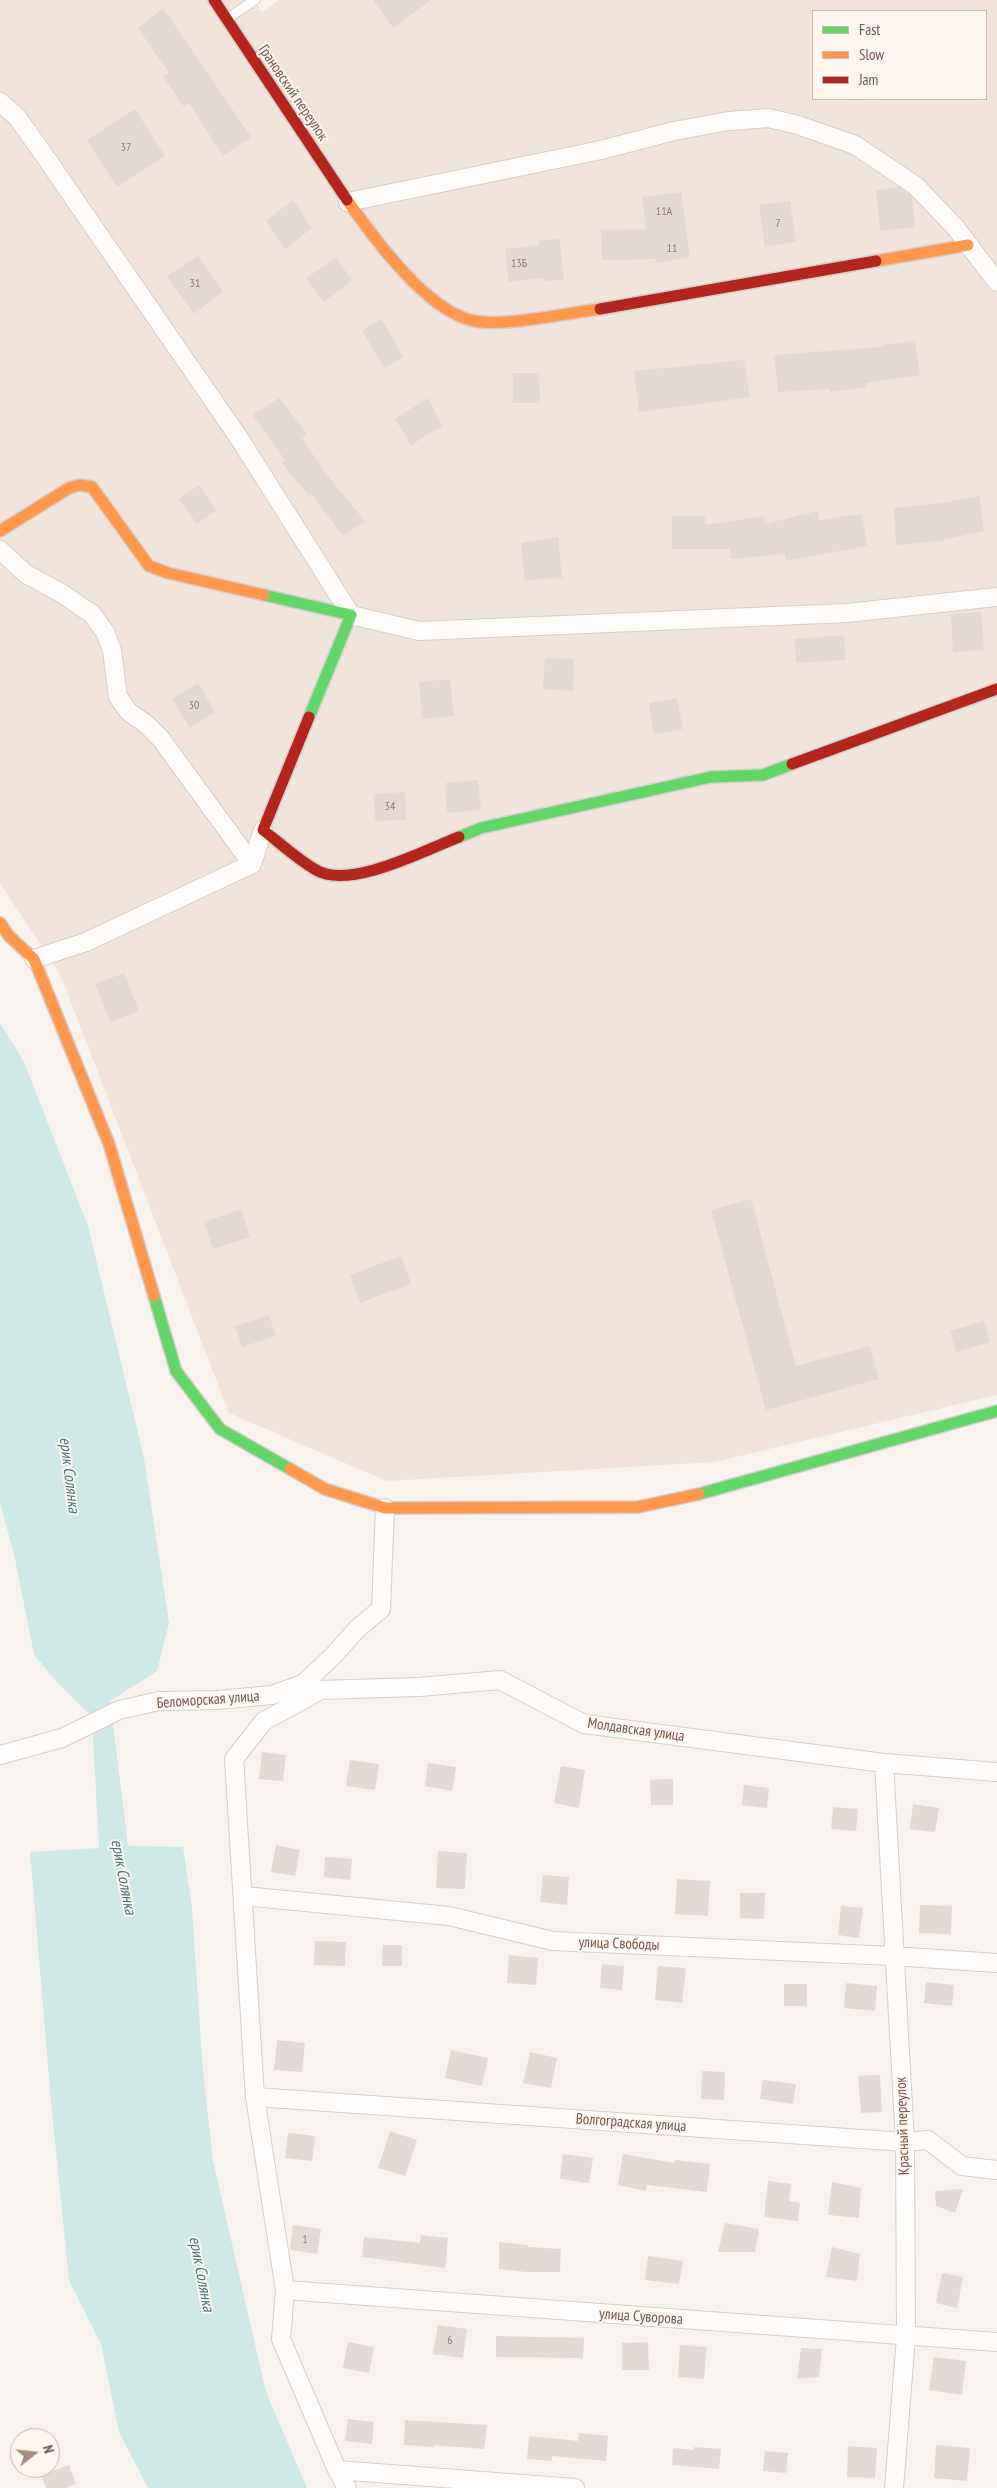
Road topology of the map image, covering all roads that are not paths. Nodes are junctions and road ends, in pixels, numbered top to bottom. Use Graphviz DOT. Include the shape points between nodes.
graph roads {
  1 [pos="214,0"];
  2 [pos="255,0"];
  3 [pos="227,20"];
  4 [pos="0,102"];
  5 [pos="348,202"];
  6 [pos="968,245"];
  7 [pos="997,282"];
  8 [pos="0,531"];
  9 [pos="0,550"];
  10 [pos="997,597"];
  11 [pos="351,615"];
  12 [pos="997,689"];
  13 [pos="262,830"];
  14 [pos="252,864"];
  15 [pos="0,923"];
  16 [pos="34,958"];
  17 [pos="997,1412"];
  18 [pos="385,1508"];
  19 [pos="321,1690"];
  20 [pos="284,1691"];
  21 [pos="0,1755"];
  22 [pos="884,1763"];
  23 [pos="997,1772"];
  24 [pos="244,1896"];
  25 [pos="893,1956"];
  26 [pos="997,1963"];
  27 [pos="255,2097"];
  28 [pos="905,2142"];
  29 [pos="997,2170"];
  30 [pos="285,2290"];
  31 [pos="906,2337"];
  32 [pos="997,2342"];
  33 [pos="337,2470"];
  34 [pos="347,2488"];
  35 [pos="575,2488"];
  36 [pos="894,2488"];
  1 -- 3 [label="street, Грановский переулок"];
  2 -- 3 [label="lane"];
  3 -- 5 [label="street, Грановский переулок"];
  4 -- 11 [label="street" via="17,117 239,438"];
  5 -- 6 [label="street" via="592,152 674,131 768,118 855,145 916,186"];
  5 -- 6 [label="street, Грановский переулок" via="399,266 437,302 478,323 654,300 840,270"];
  6 -- 7 [label="street"];
  8 -- 11 [label="street" via="69,488 86,485 92,487 149,566"];
  9 -- 14 [label="street" via="26,574 92,614 105,632 112,650 118,698 128,712 161,739"];
  10 -- 11 [label="street" via="847,614 419,631"];
  11 -- 13 [label="street"];
  12 -- 13 [label="street" via="763,775 711,777 481,828 368,873 343,876 317,871"];
  13 -- 14 [label="street"];
  14 -- 16 [label="street" via="86,942"];
  15 -- 16 [label="street" via="9,936"];
  16 -- 18 [label="street" via="109,1144 176,1371 220,1429 325,1489"];
  17 -- 18 [label="street" via="725,1488 638,1507"];
  18 -- 20 [label="street, Беломорская улица" via="381,1609 303,1684"];
  19 -- 20 [label="street, Молдавская улица"];
  19 -- 22 [label="street, Молдавская улица" via="500,1680 584,1724"];
  19 -- 24 [label="street" via="264,1721 234,1759"];
  20 -- 21 [label="street, Беломорская улица" via="218,1700 159,1701 120,1710 62,1738"];
  22 -- 23 [label="street, Молдавская улица"];
  22 -- 25 [label="street, Красный переулок"];
  24 -- 25 [label="street, улица Свободы" via="449,1916 553,1941"];
  24 -- 27 [label="street"];
  25 -- 26 [label="street, улица Свободы"];
  25 -- 28 [label="street, Красный переулок"];
  27 -- 28 [label="street, Волгоградская улица"];
  27 -- 30 [label="street"];
  28 -- 29 [label="street, Волгоградская улица" via="928,2140 962,2166"];
  28 -- 31 [label="street, Красный переулок"];
  30 -- 31 [label="street, улица Суворова"];
  30 -- 33 [label="street" via="281,2339"];
  31 -- 32 [label="street, улица Суворова"];
  31 -- 36 [label="street, Красный переулок"];
  33 -- 34 [label="street"];
  33 -- 35 [label="street"];
}
